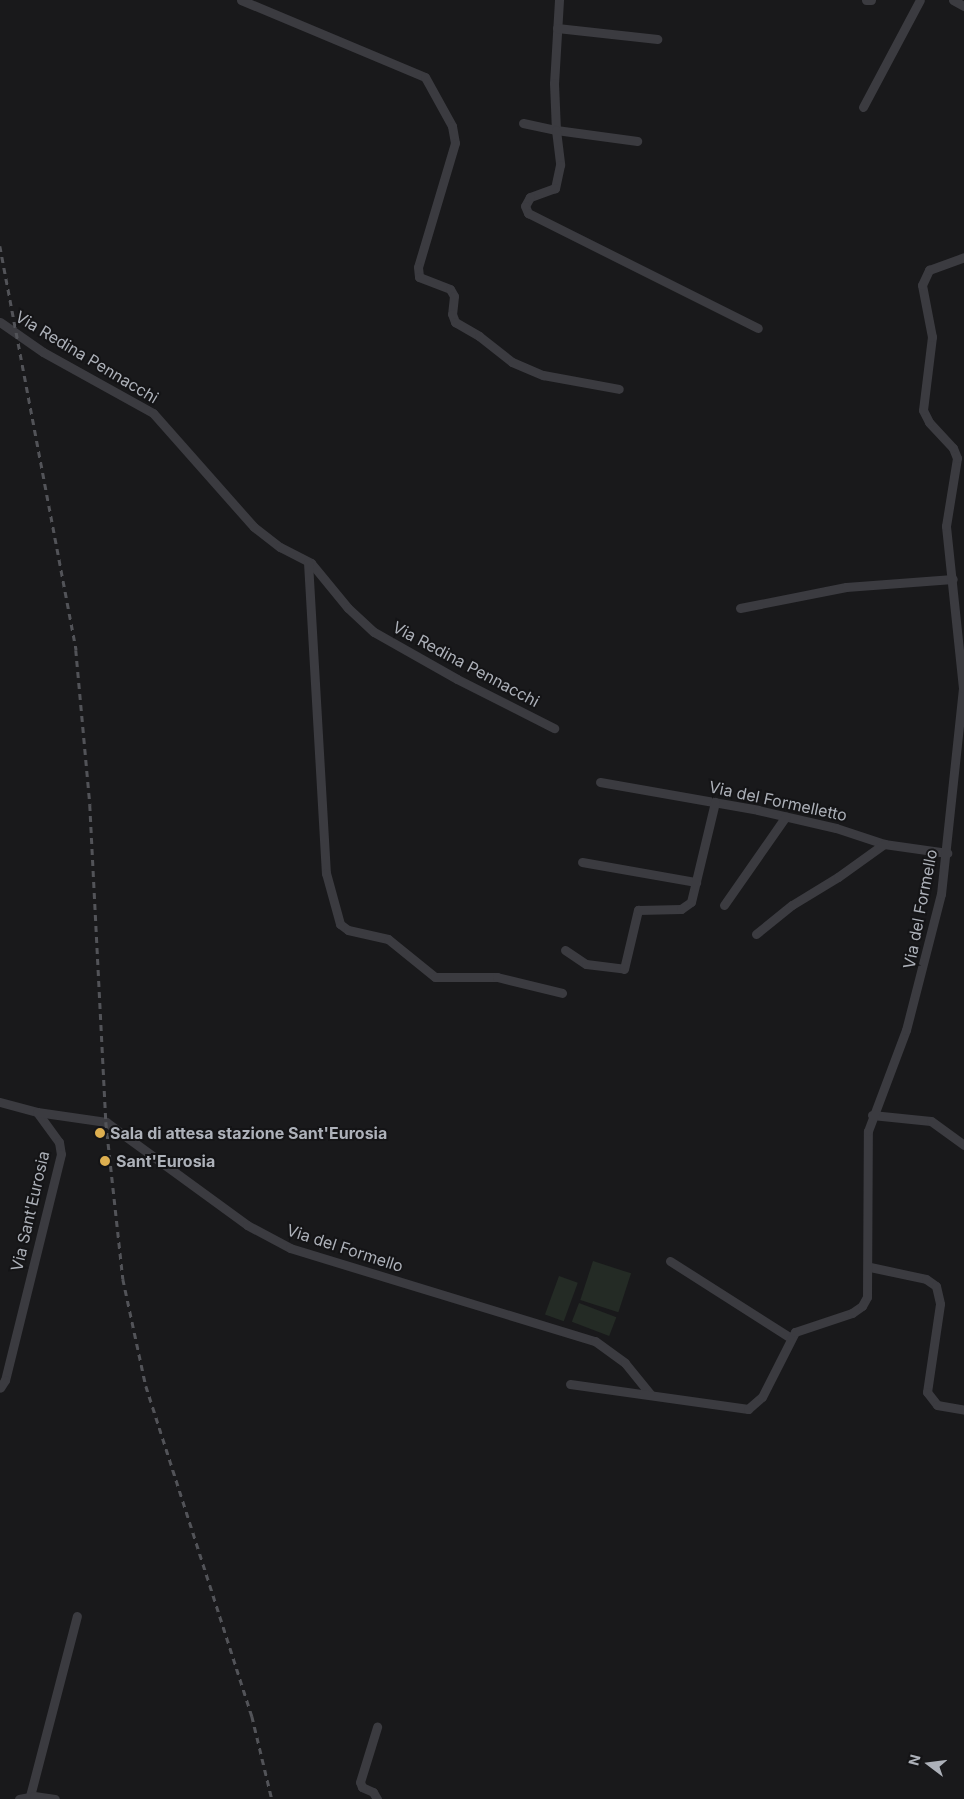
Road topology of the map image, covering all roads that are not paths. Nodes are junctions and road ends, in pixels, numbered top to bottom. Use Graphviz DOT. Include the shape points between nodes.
graph roads {
  1 [pos="241,0"];
  2 [pos="559,0"];
  3 [pos="866,0"];
  4 [pos="871,0"];
  5 [pos="920,0"];
  6 [pos="953,0"];
  7 [pos="964,6"];
  8 [pos="557,28"];
  9 [pos="657,39"];
  10 [pos="864,107"];
  11 [pos="523,122"];
  12 [pos="556,130"];
  13 [pos="637,141"];
  14 [pos="964,256"];
  15 [pos="0,322"];
  16 [pos="758,328"];
  17 [pos="618,389"];
  18 [pos="308,562"];
  19 [pos="953,579"];
  20 [pos="740,608"];
  21 [pos="554,728"];
  22 [pos="600,782"];
  23 [pos="715,802"];
  24 [pos="786,816"];
  25 [pos="884,844"];
  26 [pos="947,853"];
  27 [pos="582,862"];
  28 [pos="696,882"];
  29 [pos="724,905"];
  30 [pos="756,934"];
  31 [pos="565,950"];
  32 [pos="562,993"];
  33 [pos="0,1102"];
  34 [pos="38,1112"];
  35 [pos="872,1115"];
  36 [pos="964,1145"];
  37 [pos="670,1261"];
  38 [pos="870,1268"];
  39 [pos="791,1338"];
  40 [pos="570,1384"];
  41 [pos="0,1388"];
  42 [pos="651,1395"];
  43 [pos="964,1410"];
  44 [pos="76,1616"];
  45 [pos="377,1727"];
  46 [pos="30,1796"];
  47 [pos="19,1799"];
  48 [pos="55,1799"];
  49 [pos="377,1799"];
  1 -- 17 [label="street" via="425,77 452,126 455,143 417,269 419,277 450,289 454,296 454,322 479,336 516,365 543,375"];
  2 -- 8 [label="street"];
  3 -- 4 [label="street"];
  5 -- 10 [label="street"];
  6 -- 7 [label="street"];
  8 -- 9 [label="street"];
  8 -- 12 [label="street"];
  11 -- 12 [label="street"];
  12 -- 13 [label="street"];
  12 -- 16 [label="street" via="558,183 551,191 528,199 528,213"];
  14 -- 19 [label="street, Via del Formello" via="929,270 922,288 932,337 923,412 953,448 957,458 946,523"];
  15 -- 18 [label="street, Via Redina Pennacchi" via="39,350 153,413 257,530"];
  18 -- 21 [label="street, Via Redina Pennacchi" via="348,608 382,637"];
  18 -- 32 [label="street" via="326,873 340,924 346,930 388,940 438,978 497,977"];
  19 -- 20 [label="street" via="846,587"];
  19 -- 26 [label="street, Via del Formello" via="963,688 952,769"];
  22 -- 23 [label="street, Via del Formelletto"];
  23 -- 24 [label="street, Via del Formelletto"];
  23 -- 28 [label="street"];
  24 -- 25 [label="street, Via del Formelletto"];
  24 -- 29 [label="street"];
  25 -- 26 [label="street, Via del Formelletto"];
  25 -- 30 [label="street" via="796,902"];
  26 -- 35 [label="street, Via del Formello" via="940,899 909,1020"];
  27 -- 28 [label="street"];
  28 -- 31 [label="street" via="691,902 685,908 644,908 636,912 628,962 622,970 583,963"];
  33 -- 34 [label="street"];
  34 -- 41 [label="street, Via Sant'Eurosia" via="59,1142 61,1158 5,1380"];
  34 -- 42 [label="street, Via del Formello" via="108,1124 247,1225 290,1248 595,1341 618,1356"];
  35 -- 36 [label="street" via="931,1121"];
  35 -- 38 [label="street, Via del Formello" via="867,1141"];
  37 -- 39 [label="street"];
  38 -- 39 [label="street, Via del Formello" via="868,1295 861,1308 803,1327"];
  38 -- 43 [label="street" via="923,1278 935,1285 940,1304 927,1392 937,1405"];
  39 -- 42 [label="street" via="766,1391 751,1408 734,1409"];
  40 -- 42 [label="street"];
  44 -- 46 [label="street"];
  45 -- 49 [label="street" via="360,1782 362,1787 375,1793"];
  46 -- 47 [label="street"];
  46 -- 48 [label="street"];
}
